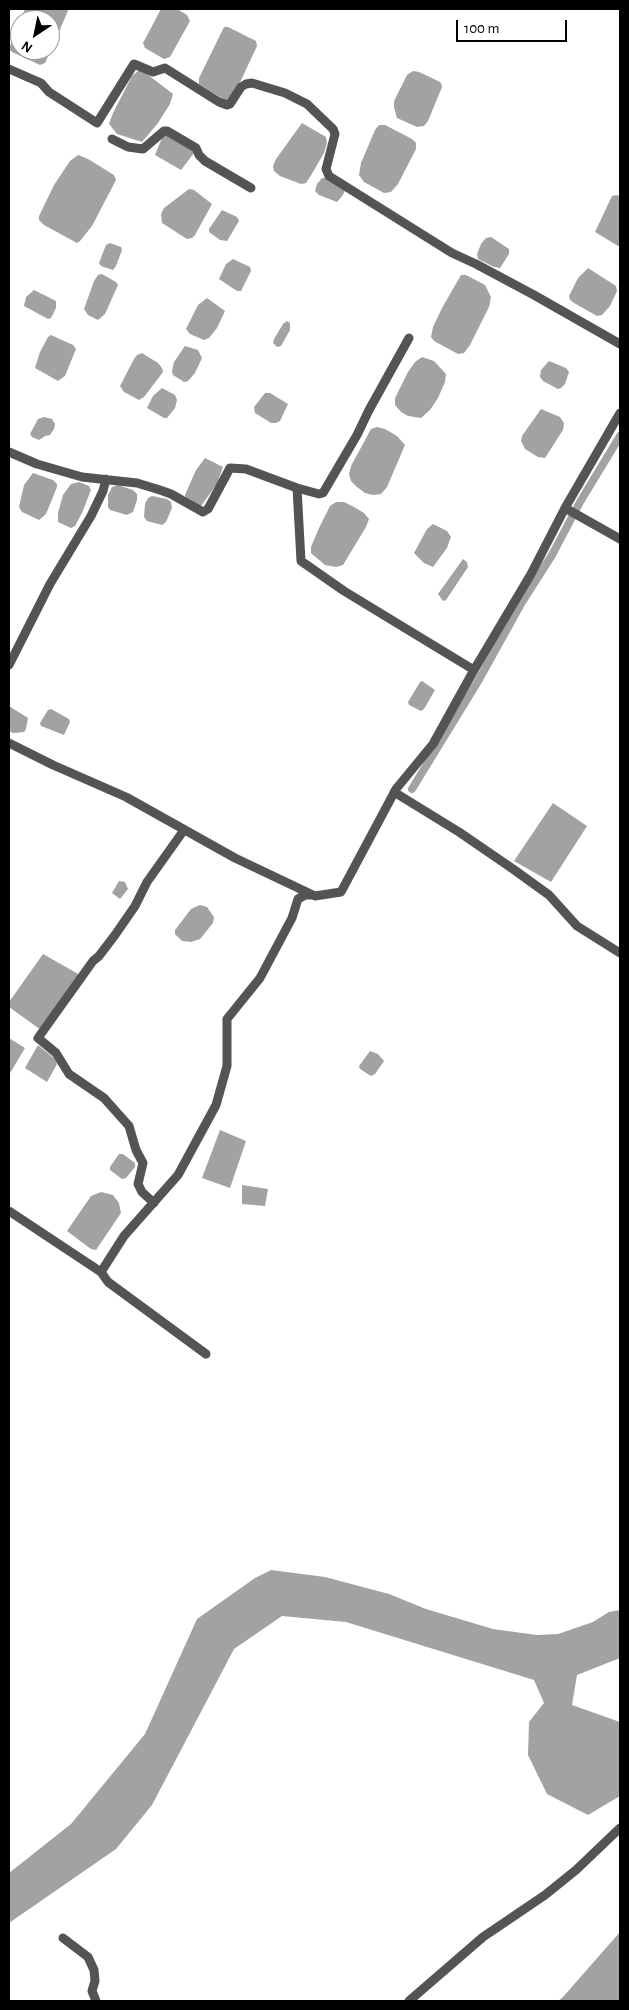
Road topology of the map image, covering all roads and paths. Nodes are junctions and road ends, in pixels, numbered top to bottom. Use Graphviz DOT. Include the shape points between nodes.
graph roads {
  1 [pos="9,68"];
  2 [pos="112,140"];
  3 [pos="251,188"];
  4 [pos="409,338"];
  5 [pos="620,344"];
  6 [pos="620,413"];
  7 [pos="9,452"];
  8 [pos="106,479"];
  9 [pos="297,488"];
  10 [pos="567,509"];
  11 [pos="620,539"];
  12 [pos="9,665"];
  13 [pos="474,670"];
  14 [pos="9,743"];
  15 [pos="394,792"];
  16 [pos="184,830"];
  17 [pos="314,896"];
  18 [pos="620,953"];
  19 [pos="154,1203"];
  20 [pos="9,1211"];
  21 [pos="101,1272"];
  22 [pos="206,1354"];
  23 [pos="620,1828"];
  24 [pos="63,1938"];
  25 [pos="96,2001"];
  26 [pos="409,2001"];
  1 -- 5 [label="street" via="41,83 49,92 97,123 134,64 153,72 165,68 227,104 246,84 285,93 307,104 333,129 335,134 326,170 328,176 452,253 534,294"];
  2 -- 3 [label="street" via="143,149 167,131 196,148 205,161"];
  4 -- 9 [label="street" via="323,493"];
  6 -- 10 [label="street"];
  7 -- 8 [label="street" via="63,472"];
  8 -- 9 [label="street" via="137,483 165,492 203,512 208,509 230,468 246,469"];
  8 -- 12 [label="street" via="91,516 50,584"];
  9 -- 13 [label="street" via="301,560 344,591"];
  10 -- 11 [label="street"];
  10 -- 13 [label="street"];
  13 -- 15 [label="street" via="433,744"];
  14 -- 16 [label="street" via="126,797"];
  15 -- 17 [label="street" via="341,892"];
  15 -- 18 [label="street" via="513,869 548,895 577,926"];
  16 -- 17 [label="street"];
  16 -- 19 [label="street" via="115,935 38,1038 56,1054 70,1074 104,1098 129,1126 143,1163 138,1184"];
  17 -- 19 [label="street" via="305,895 298,899 292,918 260,978 227,1018 227,1066 216,1105 178,1175"];
  19 -- 21 [label="street" via="124,1236"];
  20 -- 21 [label="street"];
  21 -- 22 [label="street" via="108,1282"];
  23 -- 26 [label="street" via="546,1895 483,1937"];
  24 -- 25 [label="street" via="88,1957 94,1970 92,1991"];
}
